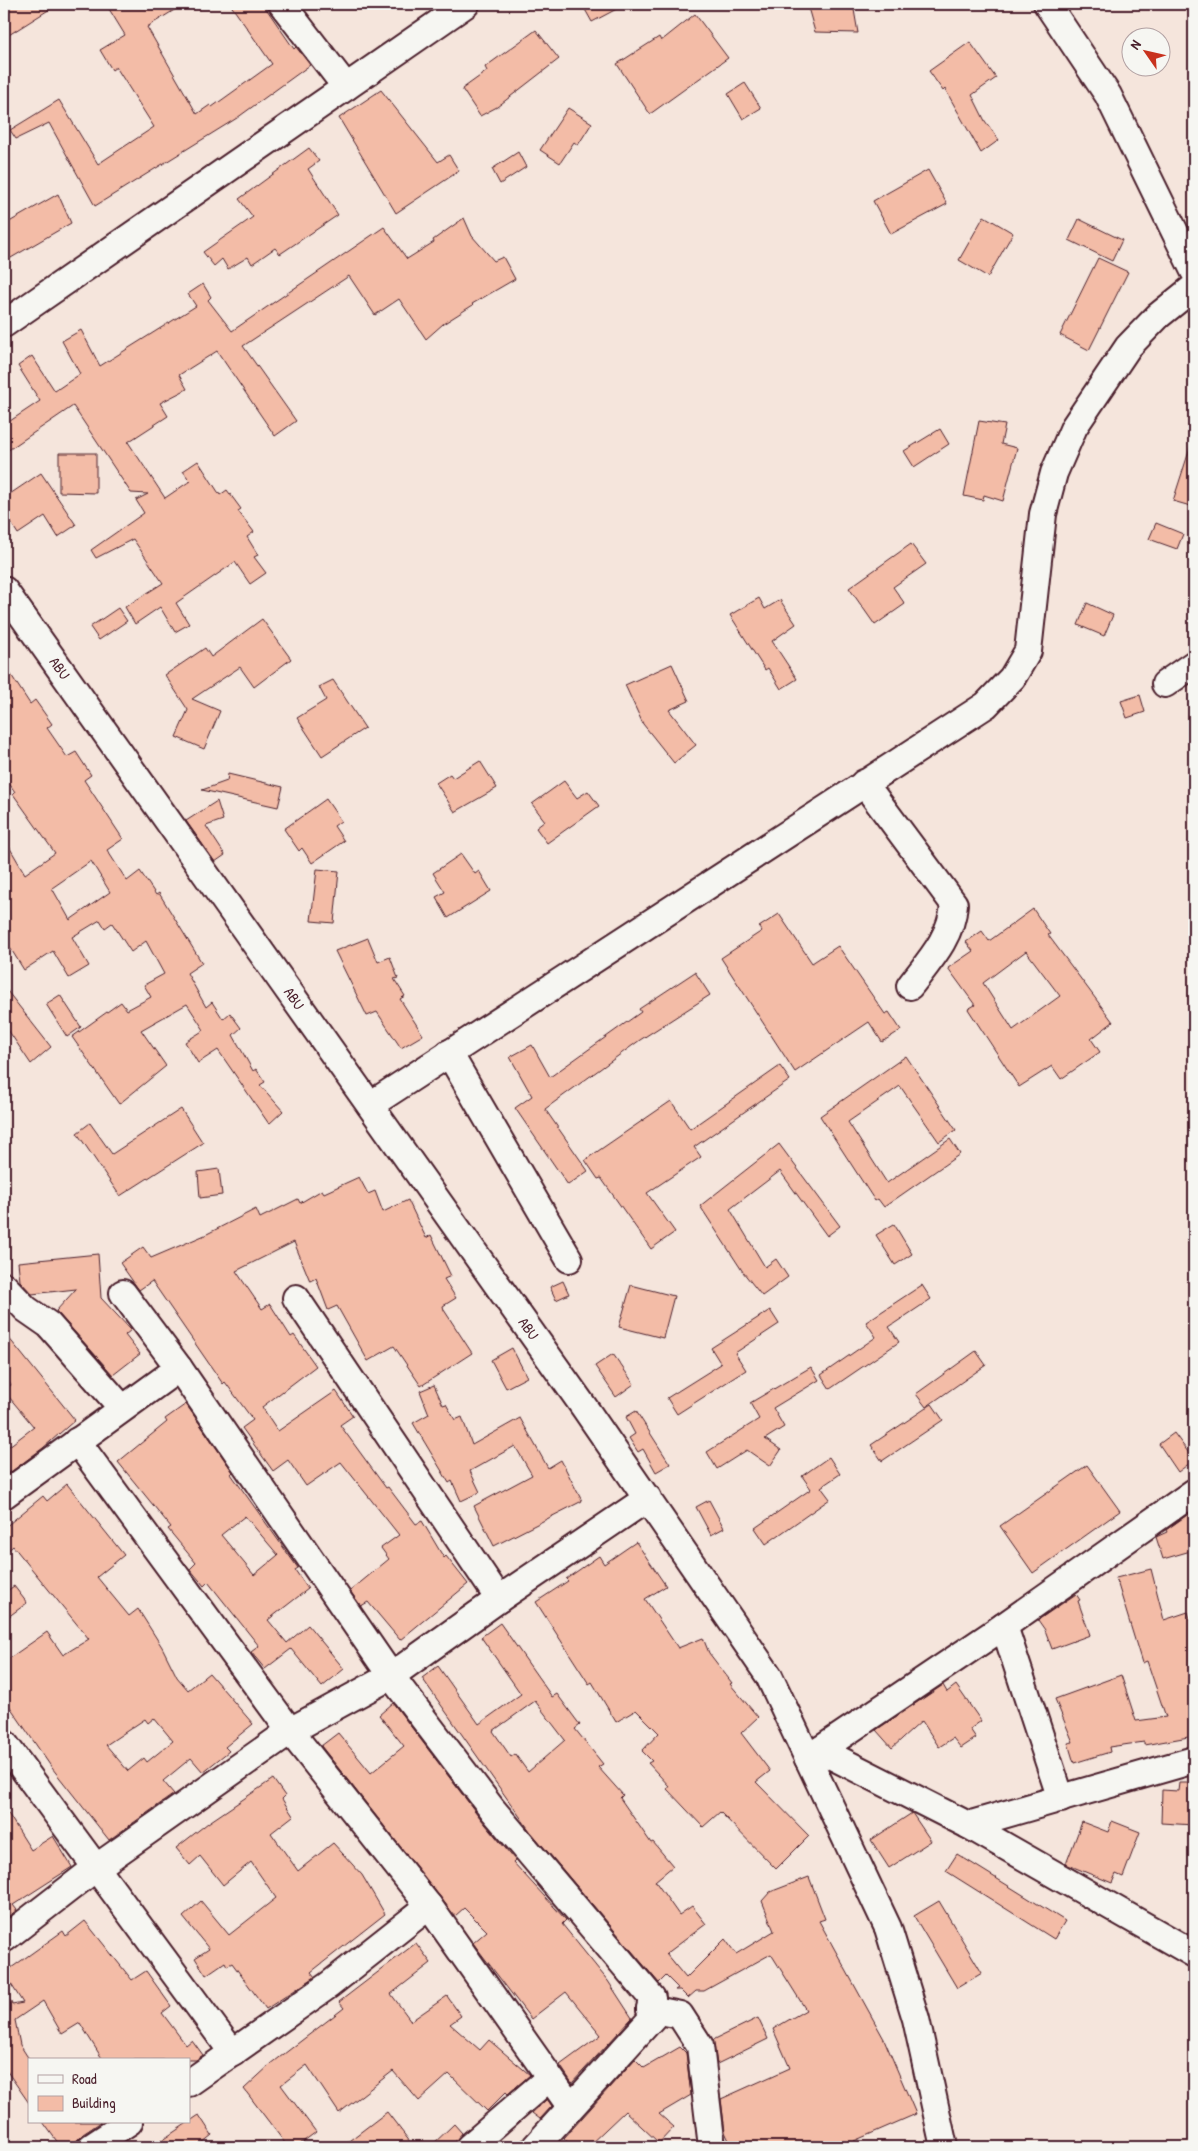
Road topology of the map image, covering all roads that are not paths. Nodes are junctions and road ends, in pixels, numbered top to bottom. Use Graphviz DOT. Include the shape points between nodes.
graph roads {
  1 [pos="282,4"];
  2 [pos="466,4"];
  3 [pos="1047,4"];
  4 [pos="346,87"];
  5 [pos="1194,271"];
  6 [pos="1194,287"];
  7 [pos="4,324"];
  8 [pos="4,590"];
  9 [pos="1194,664"];
  10 [pos="1165,684"];
  11 [pos="864,783"];
  12 [pos="910,986"];
  13 [pos="449,1053"];
  14 [pos="370,1105"];
  15 [pos="569,1259"];
  16 [pos="4,1286"];
  17 [pos="123,1293"];
  18 [pos="296,1298"];
  19 [pos="179,1368"];
  20 [pos="122,1408"];
  21 [pos="77,1441"];
  22 [pos="1194,1492"];
  23 [pos="4,1495"];
  24 [pos="648,1498"];
  25 [pos="499,1599"];
  26 [pos="1004,1626"];
  27 [pos="391,1676"];
  28 [pos="290,1731"];
  29 [pos="813,1755"];
  30 [pos="1194,1760"];
  31 [pos="9,1761"];
  32 [pos="1061,1798"];
  33 [pos="968,1825"];
  34 [pos="97,1868"];
  35 [pos="429,1906"];
  36 [pos="4,1938"];
  37 [pos="1194,1954"];
  38 [pos="650,2009"];
  39 [pos="233,2054"];
  40 [pos="549,2078"];
  41 [pos="190,2082"];
  42 [pos="570,2106"];
  43 [pos="126,2124"];
  44 [pos="91,2147"];
  45 [pos="469,2147"];
  46 [pos="535,2147"];
  47 [pos="712,2147"];
  48 [pos="944,2147"];
  1 -- 4 [label="street"];
  2 -- 4 [label="street"];
  3 -- 5 [label="street" via="1108,95"];
  4 -- 7 [label="street"];
  6 -- 11 [label="street" via="1128,346 1074,427 1054,473 1043,514 1028,651 1012,678 986,705"];
  8 -- 14 [label="street, ABU"];
  9 -- 10 [label="street"];
  11 -- 12 [label="street" via="954,904 953,919 946,936"];
  11 -- 13 [label="street"];
  13 -- 14 [label="street"];
  13 -- 15 [label="street"];
  14 -- 24 [label="street, ABU"];
  16 -- 20 [label="street" via="26,1310 49,1325"];
  17 -- 19 [label="street"];
  18 -- 25 [label="street"];
  19 -- 20 [label="street"];
  19 -- 27 [label="street"];
  20 -- 21 [label="street"];
  21 -- 23 [label="street"];
  21 -- 28 [label="street"];
  22 -- 26 [label="street"];
  24 -- 25 [label="street"];
  24 -- 29 [label="street, ABU" via="769,1676"];
  25 -- 27 [label="street"];
  26 -- 29 [label="street"];
  26 -- 32 [label="street"];
  27 -- 28 [label="street"];
  27 -- 38 [label="street" via="493,1810 652,1998"];
  28 -- 34 [label="street"];
  28 -- 35 [label="street"];
  29 -- 33 [label="street"];
  29 -- 48 [label="street, ABU" via="888,1928 916,2019"];
  30 -- 32 [label="street"];
  31 -- 34 [label="street"];
  32 -- 33 [label="street"];
  33 -- 37 [label="street"];
  34 -- 36 [label="street"];
  34 -- 39 [label="street"];
  35 -- 39 [label="street" via="329,1985"];
  35 -- 40 [label="street"];
  38 -- 42 [label="street" via="654,2016"];
  38 -- 47 [label="street" via="680,2015 700,2046"];
  39 -- 41 [label="street"];
  40 -- 42 [label="street"];
  40 -- 45 [label="street"];
  42 -- 46 [label="street"];
  43 -- 44 [label="street"];
}
